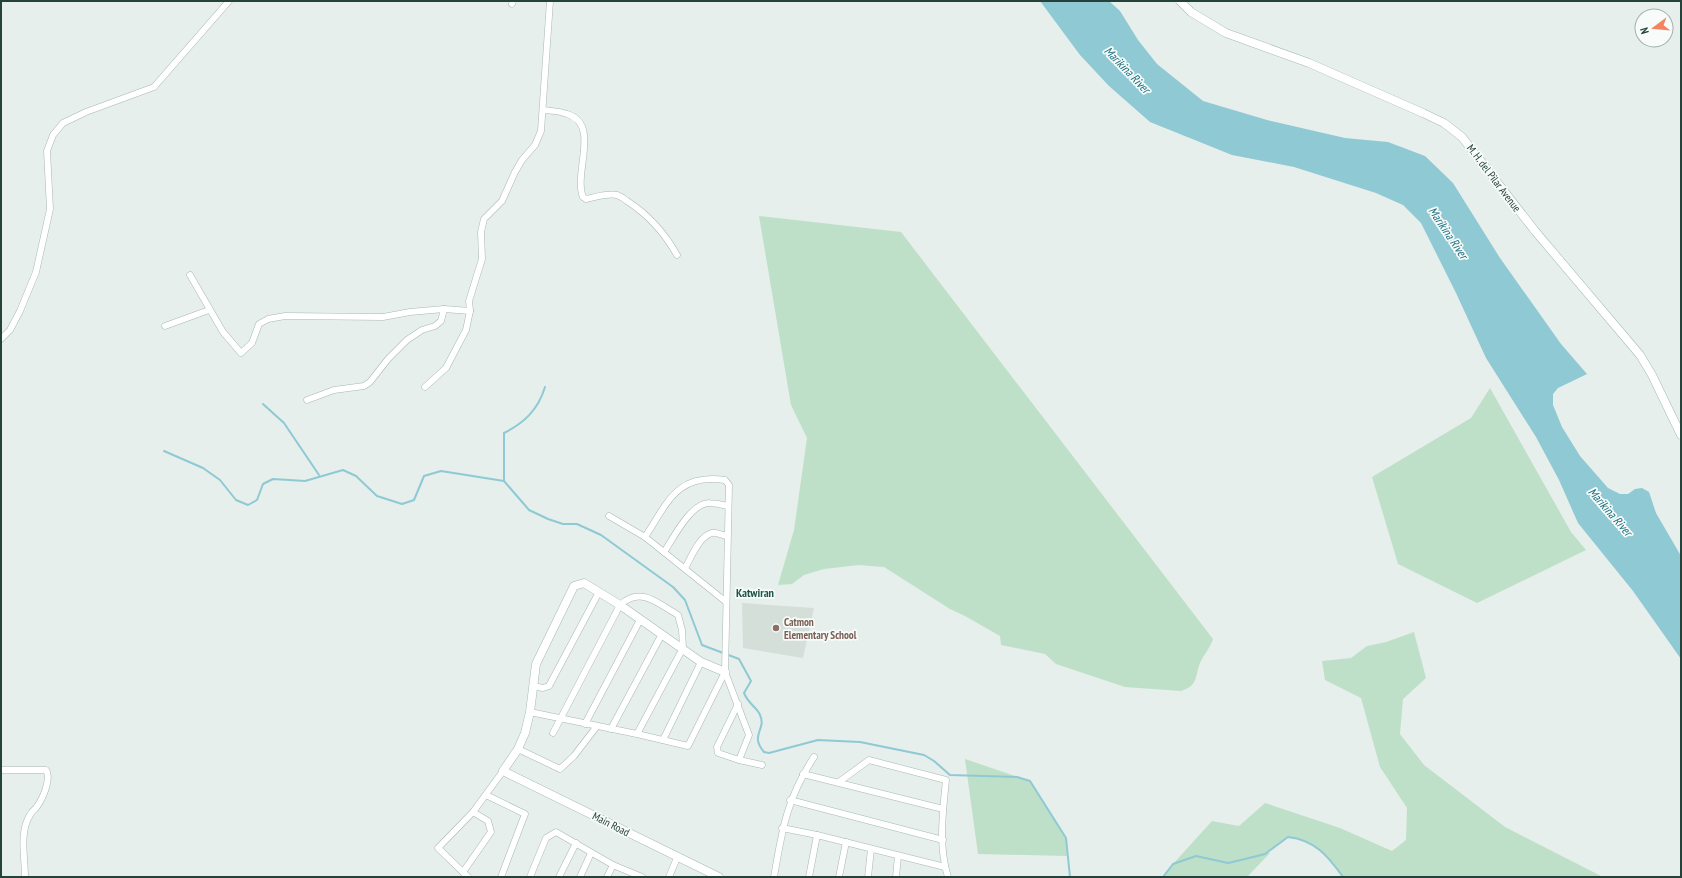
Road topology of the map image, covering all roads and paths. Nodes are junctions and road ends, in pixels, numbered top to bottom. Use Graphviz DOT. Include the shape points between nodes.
graph roads {
  1 [pos="229,1"];
  2 [pos="550,1"];
  3 [pos="1180,1"];
  4 [pos="543,110"];
  5 [pos="677,255"];
  6 [pos="190,275"];
  7 [pos="444,309"];
  8 [pos="209,310"];
  9 [pos="470,311"];
  10 [pos="164,326"];
  11 [pos="1,339"];
  12 [pos="425,387"];
  13 [pos="307,400"];
  14 [pos="1681,435"];
  15 [pos="728,506"];
  16 [pos="609,516"];
  17 [pos="727,536"];
  18 [pos="645,537"];
  19 [pos="664,552"];
  20 [pos="685,568"];
  21 [pos="599,592"];
  22 [pos="726,601"];
  23 [pos="620,605"];
  24 [pos="640,620"];
  25 [pos="662,634"];
  26 [pos="683,648"];
  27 [pos="701,662"];
  28 [pos="725,672"];
  29 [pos="533,686"];
  30 [pos="738,704"];
  31 [pos="530,712"];
  32 [pos="562,719"];
  33 [pos="586,724"];
  34 [pos="597,726"];
  35 [pos="611,729"];
  36 [pos="554,733"];
  37 [pos="637,734"];
  38 [pos="663,740"];
  39 [pos="518,749"];
  40 [pos="814,757"];
  41 [pos="738,760"];
  42 [pos="762,765"];
  43 [pos="1,770"];
  44 [pos="503,770"];
  45 [pos="803,774"];
  46 [pos="839,782"];
  47 [pos="486,795"];
  48 [pos="790,800"];
  49 [pos="943,809"];
  50 [pos="473,812"];
  51 [pos="782,828"];
  52 [pos="817,835"];
  53 [pos="943,840"];
  54 [pos="846,842"];
  55 [pos="576,843"];
  56 [pos="871,849"];
  57 [pos="591,853"];
  58 [pos="898,856"];
  59 [pos="677,858"];
  60 [pos="613,865"];
  61 [pos="945,867"];
  62 [pos="463,872"];
  63 [pos="638,876"];
  64 [pos="25,877"];
  65 [pos="468,877"];
  66 [pos="501,877"];
  67 [pos="530,877"];
  68 [pos="559,877"];
  69 [pos="580,877"];
  70 [pos="607,877"];
  71 [pos="669,877"];
  72 [pos="719,877"];
  73 [pos="774,877"];
  74 [pos="809,877"];
  75 [pos="839,877"];
  76 [pos="868,877"];
  77 [pos="896,877"];
  78 [pos="948,877"];
  1 -- 11 [label="street" via="154,87 86,112 63,124 53,135 48,151 50,209 36,272 20,311 10,330"];
  2 -- 4 [label="street"];
  3 -- 14 [label="street, M. H. del Pilar Avenue" via="1191,12 1226,33 1309,63 1424,113 1444,123 1462,137 1535,231 1640,354"];
  4 -- 5 [label="street" via="568,114 579,120 583,127 583,197 586,199 610,194 619,195 658,227"];
  4 -- 9 [label="street" via="538,139 522,160 502,201 484,219 481,232 481,268 470,296"];
  6 -- 8 [label="street"];
  7 -- 8 [label="street" via="383,317 285,316 268,319 260,324 252,342 241,353"];
  7 -- 9 [label="street"];
  7 -- 13 [label="street" via="441,321 407,340 364,386 334,390"];
  8 -- 10 [label="street"];
  9 -- 12 [label="street" via="463,338 449,363 437,378"];
  15 -- 17 [label="street"];
  15 -- 18 [label="street" via="729,485 725,480 709,478 692,481 680,488"];
  15 -- 19 [label="street" via="709,502 699,505 689,515"];
  16 -- 18 [label="street"];
  17 -- 20 [label="street" via="713,533 707,535"];
  17 -- 22 [label="street"];
  18 -- 19 [label="street"];
  19 -- 20 [label="street"];
  20 -- 22 [label="street"];
  21 -- 23 [label="street"];
  21 -- 29 [label="street" via="549,686"];
  21 -- 29 [label="street" via="584,583 574,586 536,664"];
  22 -- 28 [label="street"];
  23 -- 24 [label="street"];
  23 -- 26 [label="street" via="628,597 648,597 678,615"];
  23 -- 32 [label="street"];
  24 -- 25 [label="street"];
  24 -- 33 [label="street"];
  25 -- 26 [label="street"];
  25 -- 35 [label="street"];
  26 -- 27 [label="street"];
  26 -- 37 [label="street"];
  27 -- 28 [label="street"];
  27 -- 38 [label="street"];
  28 -- 30 [label="street"];
  28 -- 38 [label="street" via="688,746"];
  29 -- 31 [label="street"];
  30 -- 41 [label="street" via="749,735"];
  30 -- 41 [label="street" via="717,747 718,753"];
  31 -- 32 [label="street"];
  31 -- 39 [label="street"];
  32 -- 33 [label="street"];
  32 -- 36 [label="street"];
  33 -- 34 [label="street"];
  34 -- 35 [label="street"];
  34 -- 39 [label="street" via="574,756 560,769"];
  35 -- 37 [label="street"];
  37 -- 38 [label="street"];
  39 -- 44 [label="street"];
  40 -- 45 [label="street"];
  41 -- 42 [label="street"];
  43 -- 64 [label="street" via="46,770 48,773 40,802 26,823"];
  44 -- 47 [label="street"];
  44 -- 59 [label="street, Main Road"];
  45 -- 46 [label="street"];
  45 -- 48 [label="street"];
  46 -- 49 [label="street"];
  46 -- 49 [label="street" via="869,760 931,776 946,780"];
  47 -- 50 [label="street"];
  47 -- 66 [label="street" via="525,814"];
  48 -- 51 [label="street"];
  48 -- 53 [label="street"];
  49 -- 53 [label="street"];
  50 -- 62 [label="street" via="488,821 491,832"];
  50 -- 62 [label="street" via="438,848"];
  51 -- 52 [label="street"];
  51 -- 73 [label="street"];
  52 -- 54 [label="street"];
  52 -- 74 [label="street"];
  53 -- 61 [label="street"];
  54 -- 56 [label="street"];
  54 -- 75 [label="street"];
  55 -- 57 [label="street"];
  55 -- 67 [label="street" via="556,832 550,834"];
  55 -- 68 [label="street"];
  56 -- 58 [label="street"];
  56 -- 76 [label="street"];
  57 -- 60 [label="street"];
  57 -- 69 [label="street"];
  58 -- 61 [label="street"];
  58 -- 77 [label="street"];
  59 -- 71 [label="street"];
  59 -- 72 [label="street, Main Road"];
  60 -- 63 [label="street"];
  60 -- 70 [label="street"];
  61 -- 78 [label="street"];
  62 -- 65 [label="street"];
}
